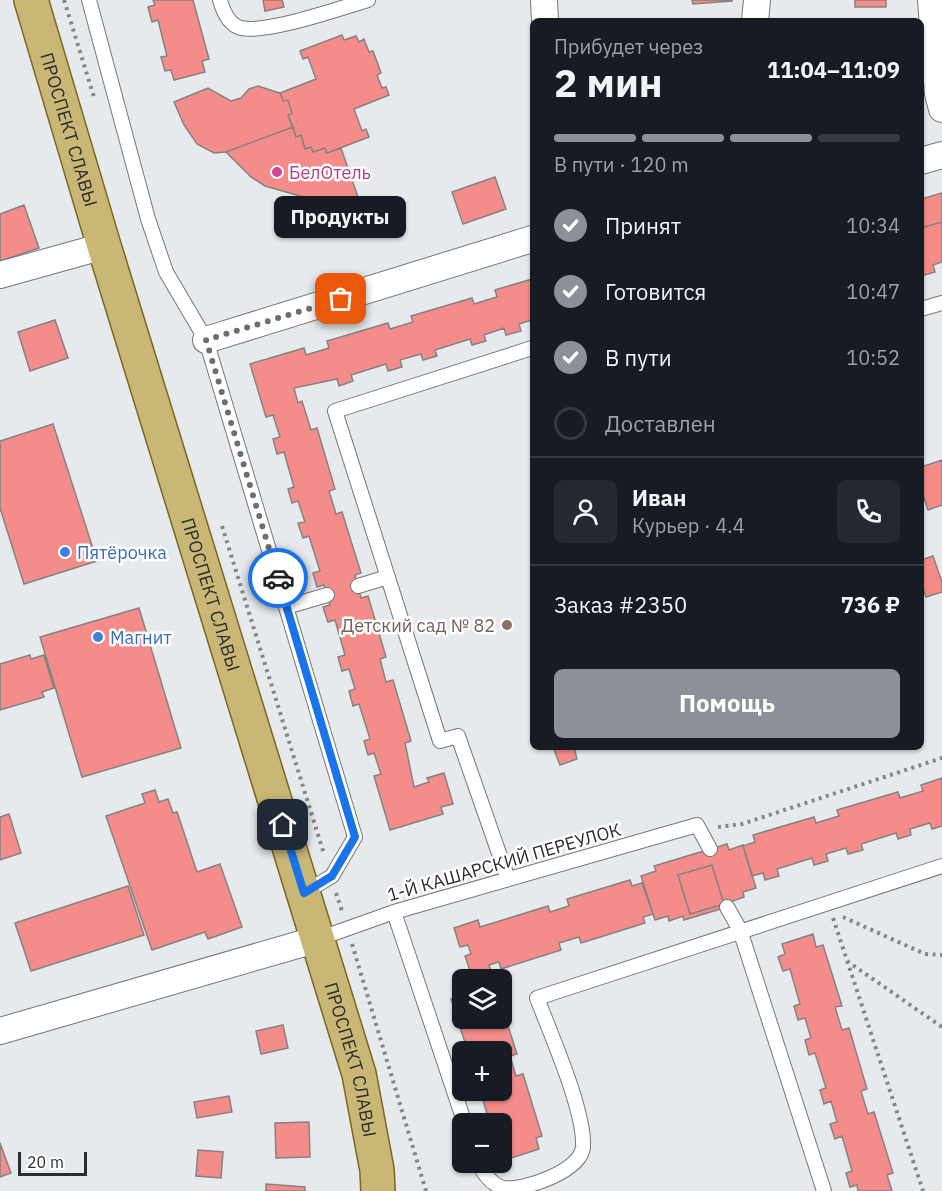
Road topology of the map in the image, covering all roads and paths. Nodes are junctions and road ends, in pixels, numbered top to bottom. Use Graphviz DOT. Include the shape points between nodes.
graph roads {
  1 [pos="31,0"];
  2 [pos="64,0"];
  3 [pos="89,0"];
  4 [pos="220,0"];
  5 [pos="368,0"];
  6 [pos="544,0"];
  7 [pos="757,0"];
  8 [pos="931,0"];
  9 [pos="545,18"];
  10 [pos="755,18"];
  11 [pos="95,101"];
  12 [pos="942,109"];
  13 [pos="942,155"];
  14 [pos="924,160"];
  15 [pos="530,240"];
  16 [pos="104,246"];
  17 [pos="0,275"];
  18 [pos="942,303"];
  19 [pos="924,308"];
  20 [pos="206,340"];
  21 [pos="530,349"];
  22 [pos="219,517"];
  23 [pos="388,577"];
  24 [pos="358,586"];
  25 [pos="327,595"];
  26 [pos="286,607"];
  27 [pos="942,758"];
  28 [pos="699,830"];
  29 [pos="710,849"];
  30 [pos="326,860"];
  31 [pos="942,866"];
  32 [pos="508,879"];
  33 [pos="319,888"];
  34 [pos="727,907"];
  35 [pos="394,912"];
  36 [pos="740,930"];
  37 [pos="333,934"];
  38 [pos="942,955"];
  39 [pos="847,961"];
  40 [pos="942,1027"];
  41 [pos="0,1031"];
  42 [pos="461,1113"];
  43 [pos="483,1173"];
  44 [pos="378,1191"];
  45 [pos="426,1191"];
  46 [pos="824,1191"];
  47 [pos="923,1191"];
  1 -- 16 [label="main road, ПРОСПЕКТ СЛАВЫ"];
  2 -- 11 [label="path"];
  3 -- 20 [label="lane" via="166,272"];
  4 -- 5 [label="lane" via="230,21 240,28 260,29"];
  6 -- 9 [label="street"];
  7 -- 10 [label="street"];
  8 -- 12 [label="street"];
  13 -- 14 [label="street"];
  15 -- 20 [label="street"];
  16 -- 17 [label="street"];
  16 -- 33 [label="main road, ПРОСПЕКТ СЛАВЫ"];
  18 -- 19 [label="lane"];
  20 -- 26 [label="lane"];
  21 -- 23 [label="lane" via="335,411"];
  22 -- 30 [label="path"];
  23 -- 24 [label="lane"];
  23 -- 32 [label="lane" via="440,741 458,736"];
  25 -- 26 [label="lane"];
  26 -- 33 [label="lane" via="355,837 332,876"];
  27 -- 28 [label="path" via="742,824"];
  28 -- 29 [label="lane"];
  28 -- 32 [label="lane, 1-Й КАШАРСКИЙ ПЕРЕУЛОК" via="697,825"];
  31 -- 36 [label="lane"];
  32 -- 35 [label="lane, 1-Й КАШАРСКИЙ ПЕРЕУЛОК"];
  33 -- 37 [label="main road, ПРОСПЕКТ СЛАВЫ"];
  33 -- 37 [label="path"];
  34 -- 36 [label="lane"];
  35 -- 37 [label="lane, 1-Й КАШАРСКИЙ ПЕРЕУЛОК"];
  35 -- 42 [label="lane"];
  36 -- 43 [label="lane" via="537,998 582,1123 583,1150 571,1167 525,1188 503,1188"];
  36 -- 46 [label="lane"];
  37 -- 41 [label="street"];
  37 -- 44 [label="main road, ПРОСПЕКТ СЛАВЫ"];
  37 -- 45 [label="path"];
  38 -- 39 [label="path" via="925,954 831,912"];
  39 -- 40 [label="path"];
  39 -- 47 [label="path"];
}
